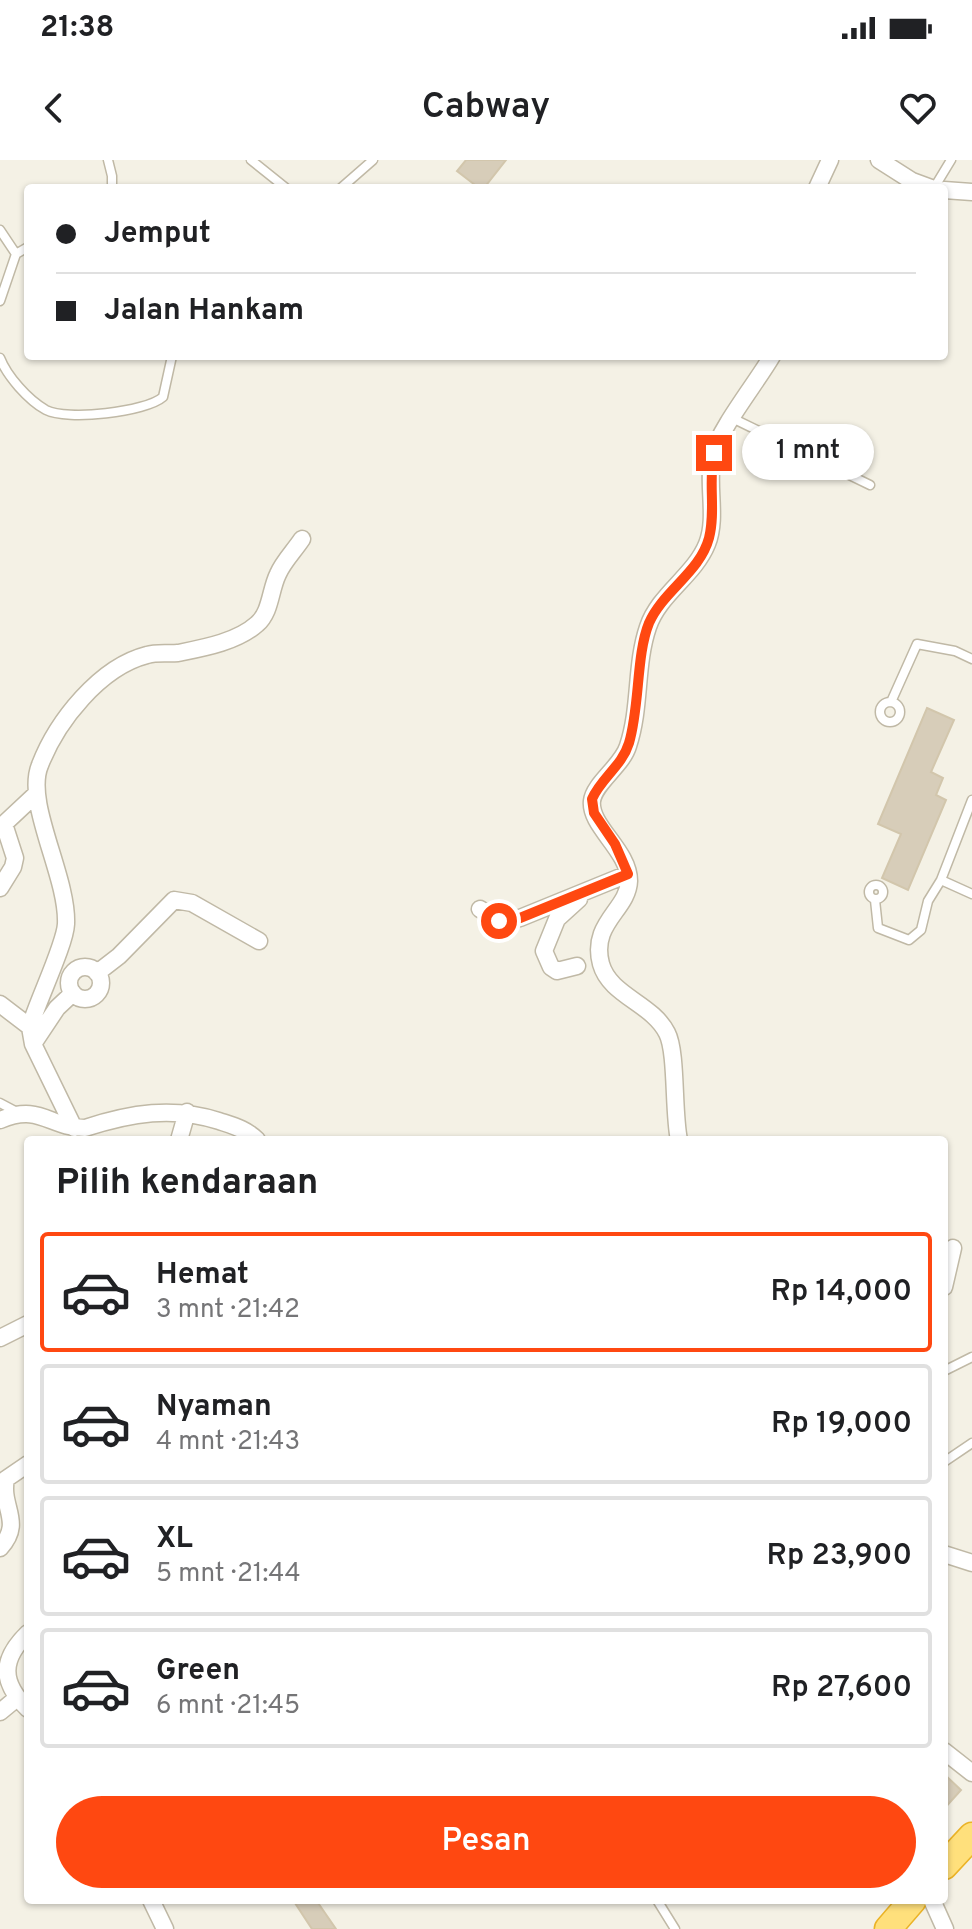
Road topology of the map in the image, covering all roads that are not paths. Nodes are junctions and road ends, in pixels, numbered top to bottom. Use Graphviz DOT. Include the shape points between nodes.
graph roads {
  1 [pos="108,160"];
  2 [pos="251,160"];
  3 [pos="373,160"];
  4 [pos="830,160"];
  5 [pos="879,160"];
  6 [pos="951,160"];
  7 [pos="112,184"];
  8 [pos="281,184"];
  9 [pos="346,184"];
  10 [pos="819,184"];
  11 [pos="921,184"];
  12 [pos="936,184"];
  13 [pos="948,190"];
  14 [pos="972,192"];
  15 [pos="0,230"];
  16 [pos="24,249"];
  17 [pos="16,254"];
  18 [pos="0,301"];
  19 [pos="0,358"];
  20 [pos="171,360"];
  21 [pos="769,360"];
  22 [pos="732,418"];
  23 [pos="870,485"];
  24 [pos="302,539"];
  25 [pos="972,659"];
  26 [pos="891,702"];
  27 [pos="35,795"];
  28 [pos="972,800"];
  29 [pos="628,874"];
  30 [pos="941,880"];
  31 [pos="0,888"];
  32 [pos="590,889"];
  33 [pos="972,894"];
  34 [pos="875,900"];
  35 [pos="480,909"];
  36 [pos="259,941"];
  37 [pos="577,966"];
  38 [pos="0,1004"];
  39 [pos="31,1035"];
  40 [pos="0,1103"];
  41 [pos="18,1112"];
  42 [pos="187,1112"];
  43 [pos="0,1120"];
  44 [pos="74,1128"];
  45 [pos="180,1136"];
  46 [pos="253,1136"];
  47 [pos="679,1136"];
  48 [pos="953,1248"];
  49 [pos="948,1270"];
  50 [pos="24,1326"];
  51 [pos="0,1338"];
  52 [pos="972,1357"];
  53 [pos="948,1369"];
  54 [pos="972,1443"];
  55 [pos="948,1459"];
  56 [pos="24,1467"];
  57 [pos="0,1548"];
  58 [pos="948,1555"];
  59 [pos="972,1563"];
  60 [pos="24,1637"];
  61 [pos="23,1703"];
  62 [pos="0,1712"];
  63 [pos="948,1754"];
  64 [pos="972,1773"];
  65 [pos="972,1836"];
  66 [pos="948,1862"];
  67 [pos="153,1904"];
  68 [pos="659,1904"];
  69 [pos="910,1904"];
  70 [pos="934,1904"];
  71 [pos="165,1929"];
  72 [pos="675,1929"];
  73 [pos="888,1929"];
  74 [pos="945,1929"];
  1 -- 7 [label="lane"];
  2 -- 8 [label="lane"];
  3 -- 9 [label="lane"];
  4 -- 10 [label="street"];
  5 -- 11 [label="street"];
  6 -- 12 [label="lane"];
  13 -- 14 [label="street"];
  15 -- 17 [label="lane"];
  16 -- 17 [label="lane"];
  17 -- 18 [label="lane"];
  19 -- 20 [label="lane" via="45,409 69,414 121,411 158,401"];
  21 -- 22 [label="street"];
  22 -- 23 [label="lane"];
  22 -- 29 [label="street" via="712,458 708,540 650,622 628,748 592,799 594,813"];
  24 -- 27 [label="street" via="278,574 259,623 230,640 133,659 87,695 45,754"];
  25 -- 26 [label="lane" via="917,644"];
  27 -- 31 [label="street" via="4,824 15,858"];
  27 -- 39 [label="street" via="66,925"];
  28 -- 30 [label="lane"];
  29 -- 32 [label="street"];
  29 -- 47 [label="street" via="627,891 604,927 601,964 611,982 648,1010 668,1034"];
  30 -- 33 [label="lane"];
  30 -- 34 [label="lane" via="928,901 921,930 909,940 878,928"];
  32 -- 35 [label="street" via="510,920 490,918"];
  32 -- 37 [label="street" via="557,919 544,944 553,969"];
  36 -- 39 [label="street" via="192,903 174,900 97,973 100,989 92,997 82,999 73,993"];
  38 -- 39 [label="street"];
  39 -- 44 [label="street"];
  40 -- 41 [label="lane"];
  41 -- 43 [label="street"];
  41 -- 44 [label="street"];
  42 -- 44 [label="street" via="156,1111"];
  42 -- 45 [label="street"];
  42 -- 46 [label="street"];
  48 -- 49 [label="street"];
  50 -- 51 [label="street"];
  52 -- 53 [label="lane"];
  54 -- 55 [label="lane"];
  56 -- 57 [label="street" via="6,1479 12,1523"];
  58 -- 59 [label="street"];
  60 -- 61 [label="street" via="6,1662 8,1679"];
  61 -- 62 [label="street"];
  63 -- 64 [label="street"];
  65 -- 66 [label="highway"];
  67 -- 71 [label="street"];
  68 -- 72 [label="lane"];
  69 -- 73 [label="highway"];
  70 -- 74 [label="street"];
}
